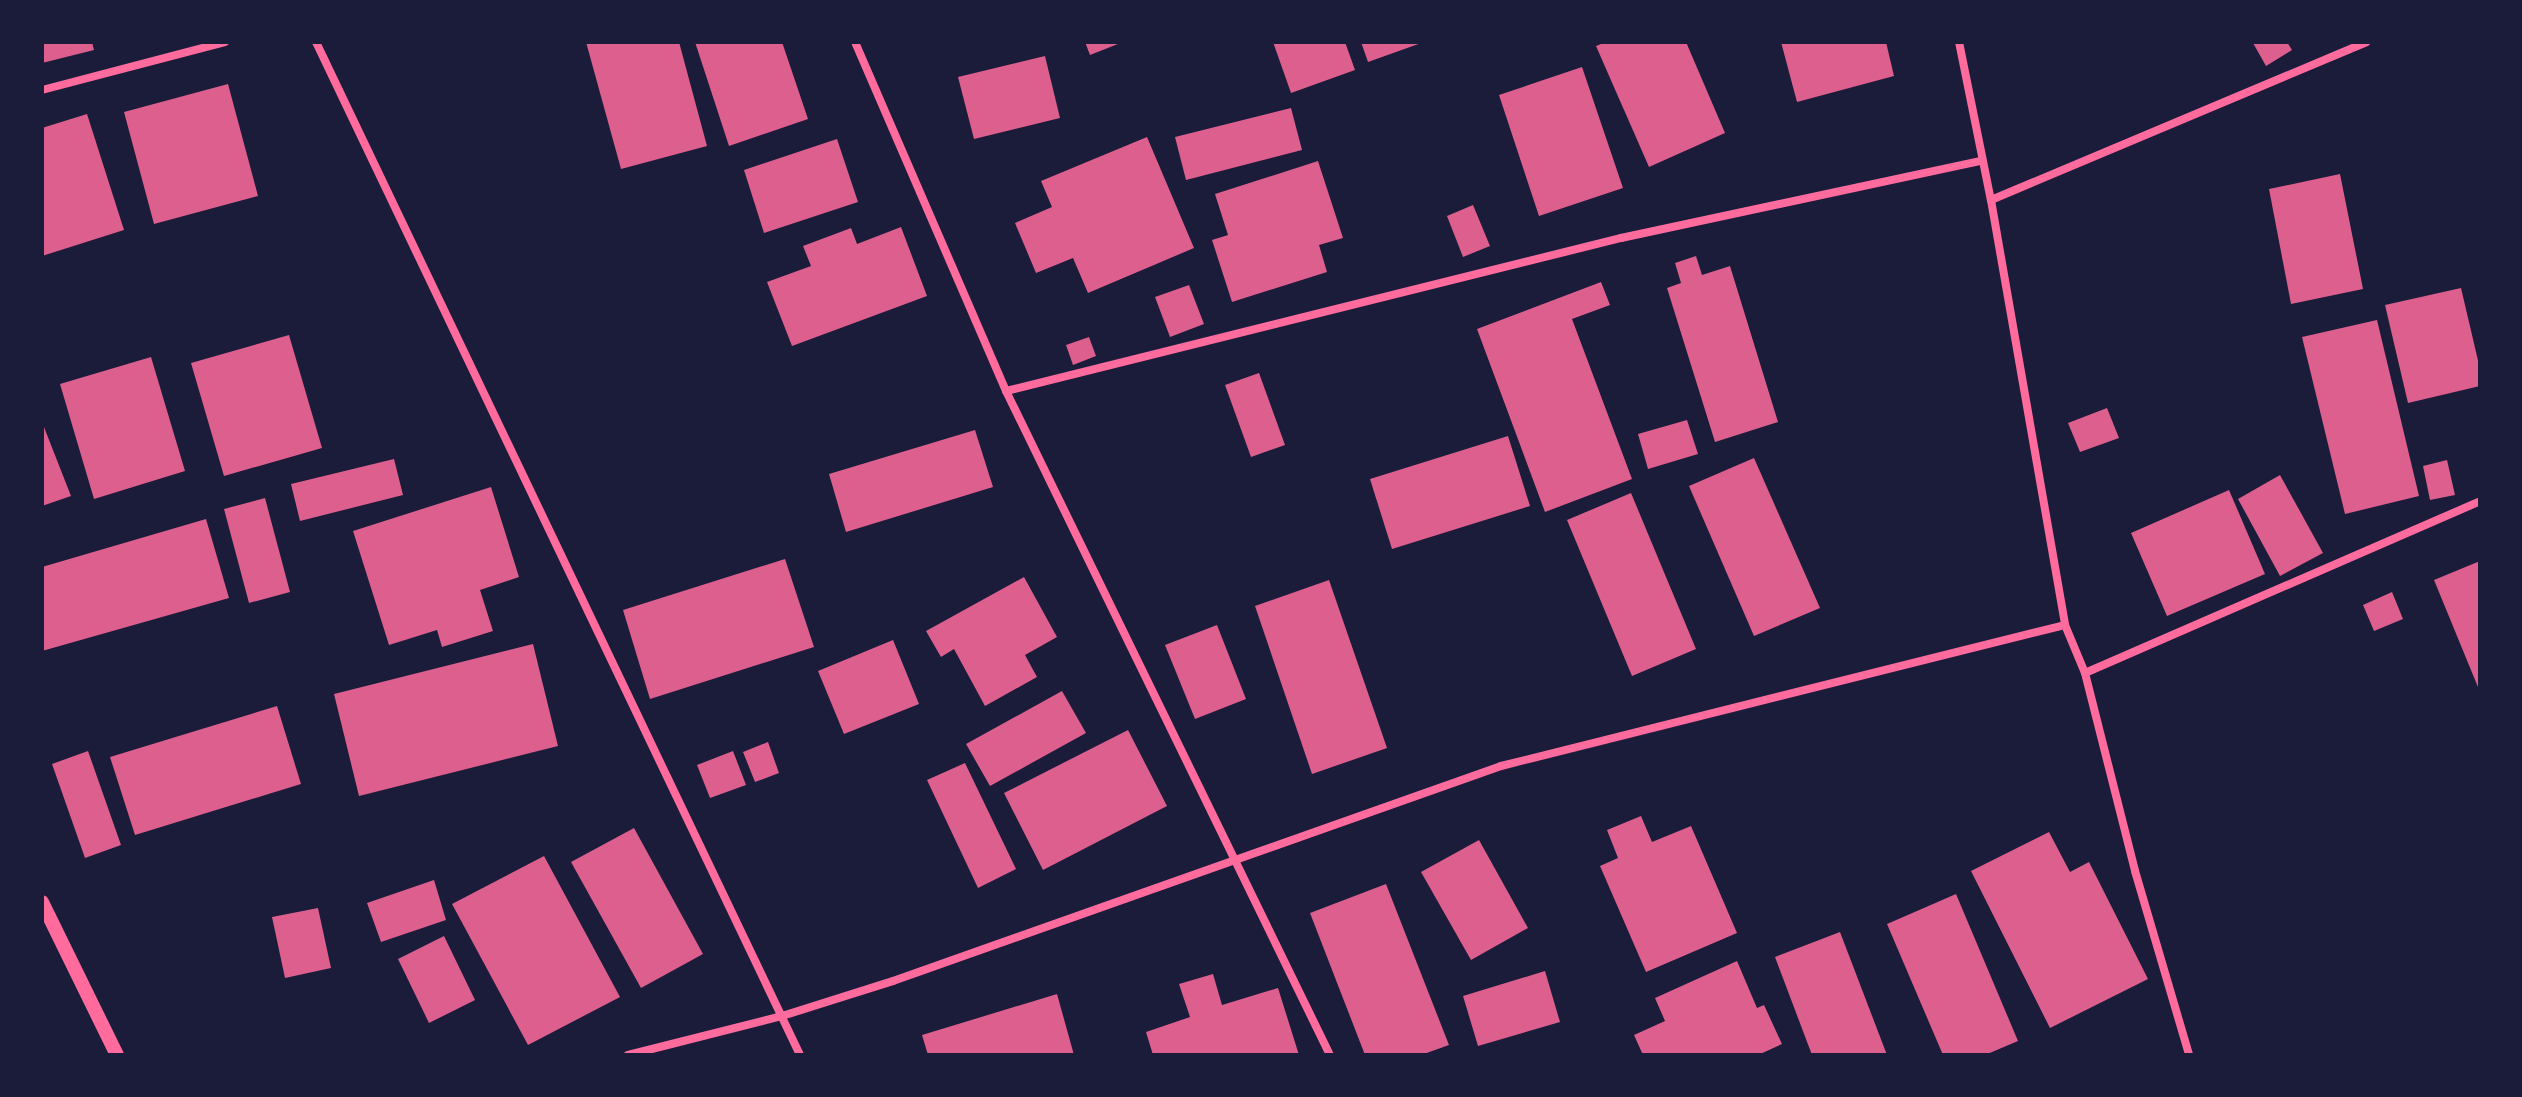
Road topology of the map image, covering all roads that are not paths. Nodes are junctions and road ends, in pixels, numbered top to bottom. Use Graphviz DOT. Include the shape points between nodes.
graph roads {
  1 [pos="225,42"];
  2 [pos="316,42"];
  3 [pos="855,42"];
  4 [pos="1959,42"];
  5 [pos="2366,42"];
  6 [pos="42,90"];
  7 [pos="1981,161"];
  8 [pos="1991,200"];
  9 [pos="1006,391"];
  10 [pos="2480,501"];
  11 [pos="2065,625"];
  12 [pos="2085,673"];
  13 [pos="1234,860"];
  14 [pos="42,902"];
  15 [pos="782,1016"];
  16 [pos="117,1055"];
  17 [pos="628,1055"];
  18 [pos="800,1055"];
  19 [pos="1330,1055"];
  20 [pos="2189,1055"];
  1 -- 6 [label="street"];
  2 -- 15 [label="street"];
  3 -- 9 [label="street"];
  4 -- 7 [label="street"];
  5 -- 8 [label="street"];
  7 -- 8 [label="street"];
  7 -- 9 [label="street" via="1621,238"];
  8 -- 11 [label="street"];
  9 -- 13 [label="street"];
  10 -- 12 [label="street"];
  11 -- 12 [label="street"];
  11 -- 13 [label="street" via="1501,766"];
  12 -- 20 [label="street"];
  13 -- 15 [label="street"];
  13 -- 19 [label="street"];
  14 -- 16 [label="street"];
  15 -- 17 [label="street"];
  15 -- 18 [label="street"];
}
